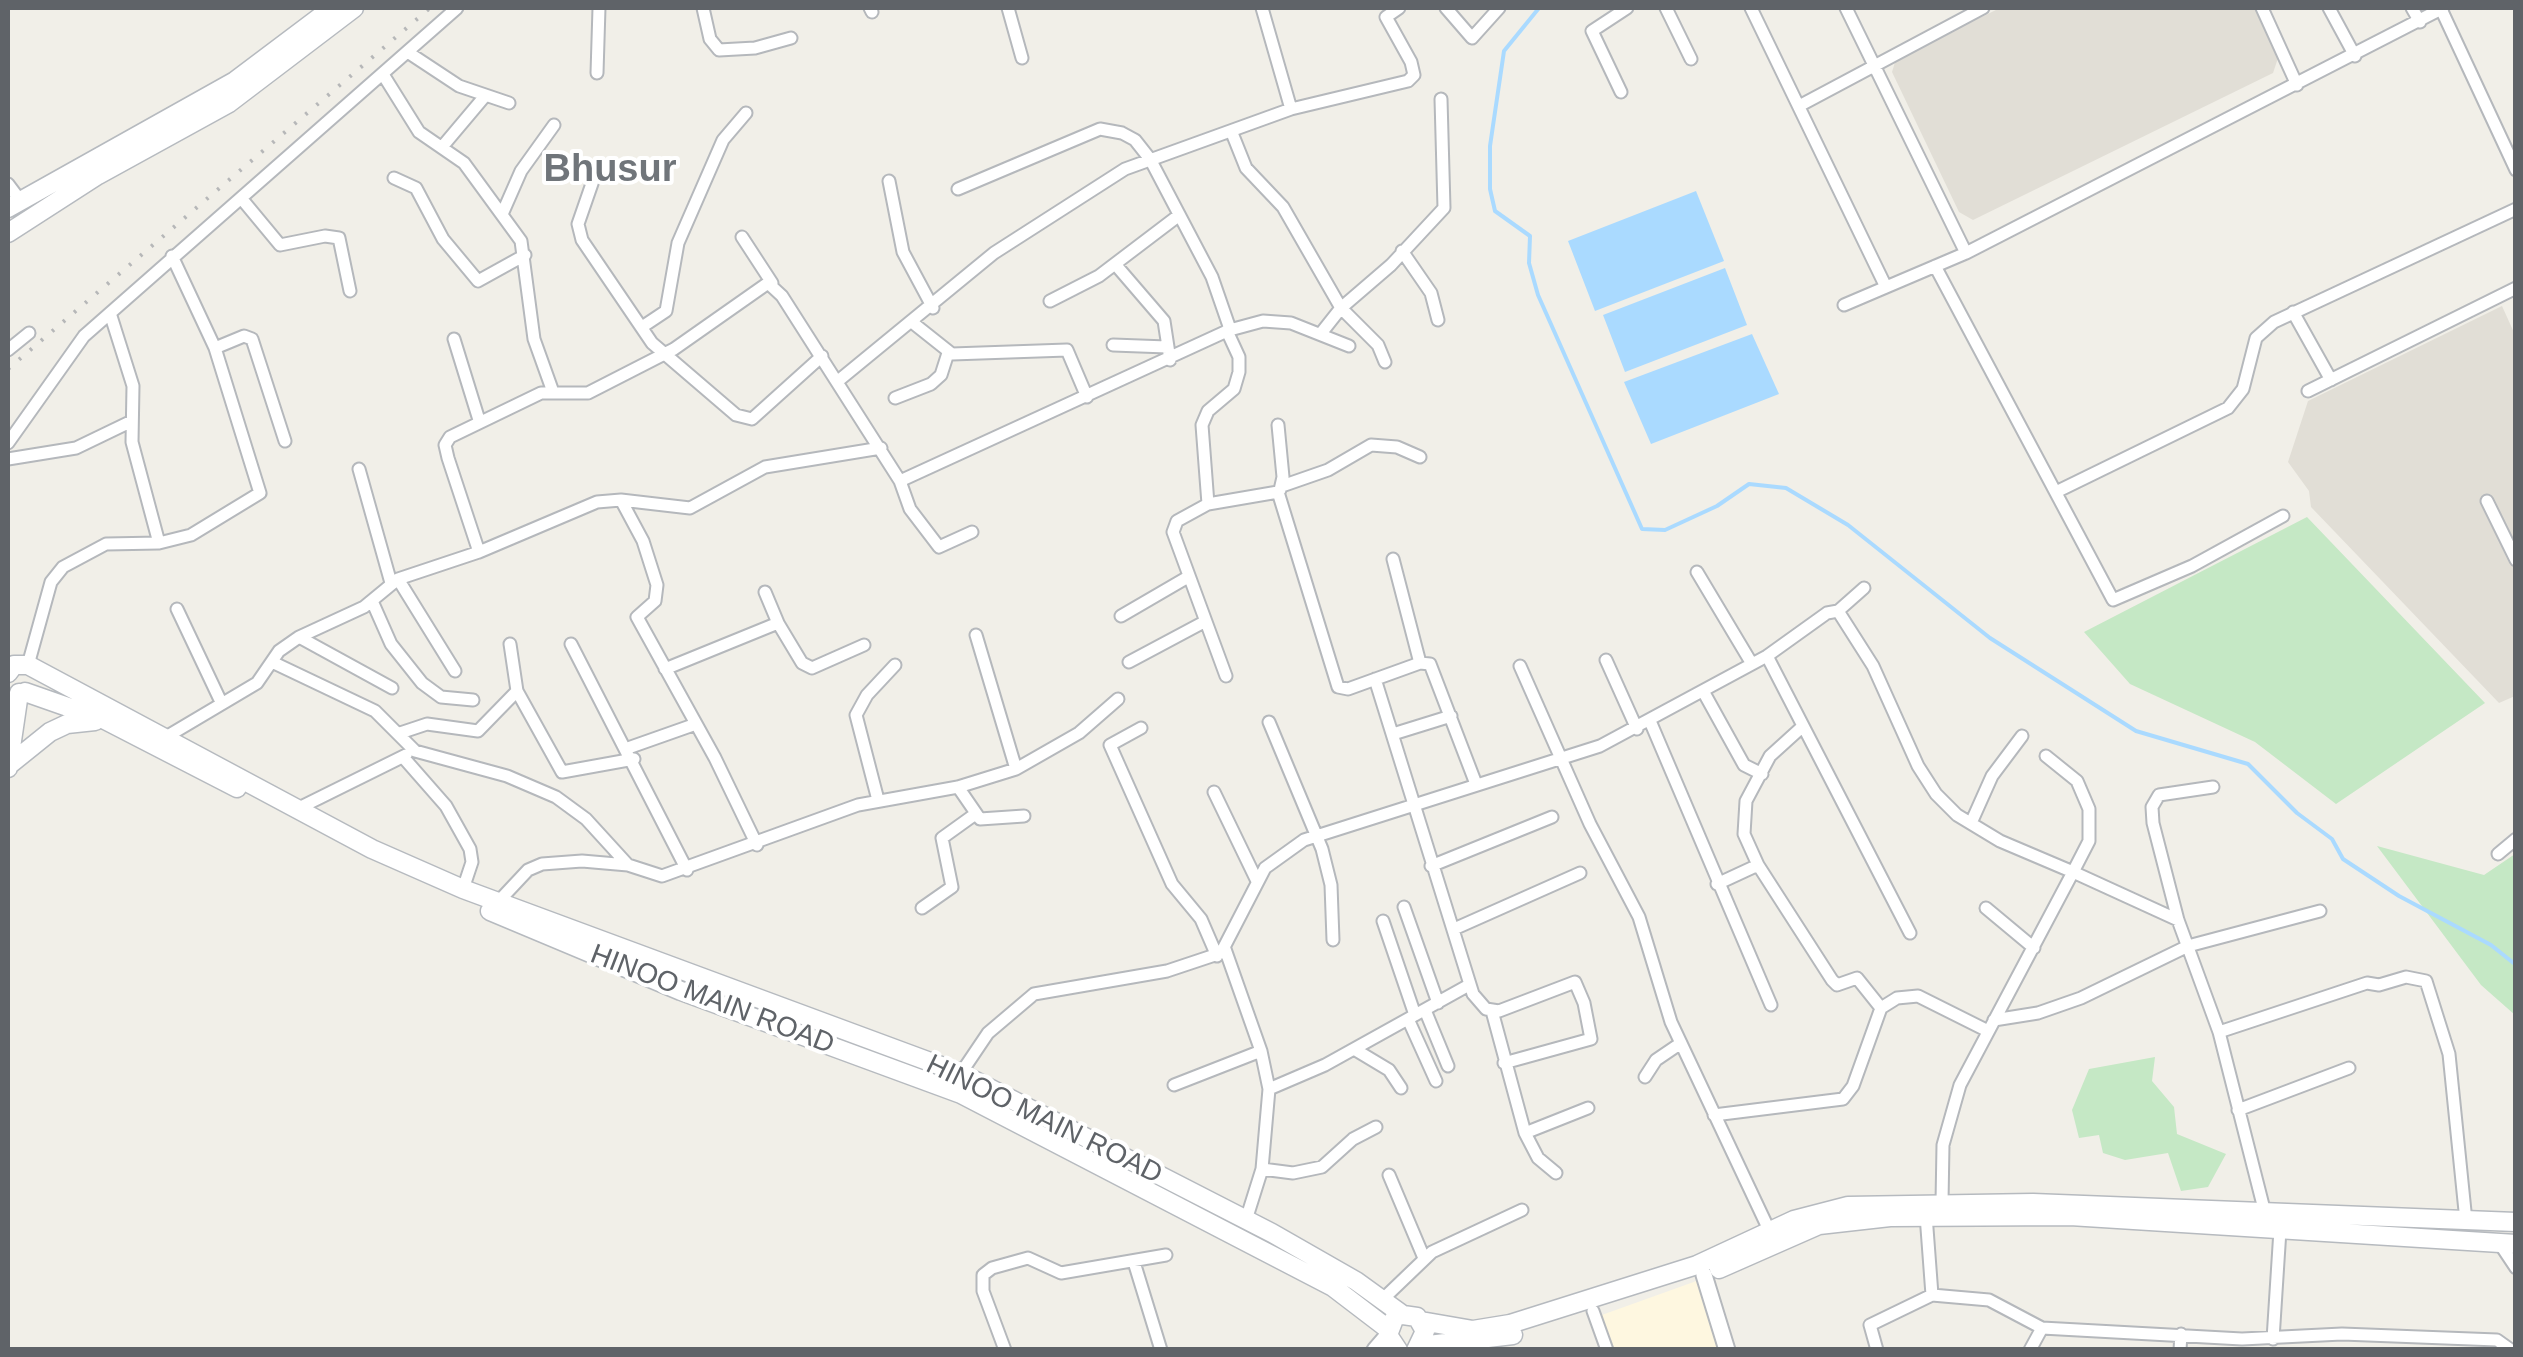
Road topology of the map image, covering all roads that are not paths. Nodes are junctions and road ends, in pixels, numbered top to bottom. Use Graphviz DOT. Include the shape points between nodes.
graph roads {
  1 [pos="332,8"];
  2 [pos="354,8"];
  3 [pos="457,8"];
  4 [pos="599,8"];
  5 [pos="704,8"];
  6 [pos="1008,8"];
  7 [pos="1262,8"];
  8 [pos="1399,8"];
  9 [pos="1446,8"];
  10 [pos="1499,8"];
  11 [pos="1627,8"];
  12 [pos="1666,8"];
  13 [pos="1752,8"];
  14 [pos="1847,8"];
  15 [pos="1983,8"];
  16 [pos="2262,8"];
  17 [pos="2328,8"];
  18 [pos="2412,8"];
  19 [pos="2442,8"];
  20 [pos="1385,12"];
  21 [pos="2420,22"];
  22 [pos="791,38"];
  23 [pos="409,53"];
  24 [pos="2354,56"];
  25 [pos="1022,58"];
  26 [pos="1691,60"];
  27 [pos="1875,68"];
  28 [pos="597,73"];
  29 [pos="384,76"];
  30 [pos="2297,84"];
  31 [pos="1621,92"];
  32 [pos="485,96"];
  33 [pos="1441,99"];
  34 [pos="509,103"];
  35 [pos="1799,106"];
  36 [pos="1291,109"];
  37 [pos="746,114"];
  38 [pos="554,125"];
  39 [pos="1232,133"];
  40 [pos="442,148"];
  41 [pos="1150,159"];
  42 [pos="2516,170"];
  43 [pos="596,172"];
  44 [pos="394,178"];
  45 [pos="888,181"];
  46 [pos="8,184"];
  47 [pos="958,190"];
  48 [pos="241,198"];
  49 [pos="14,204"];
  50 [pos="2516,209"];
  51 [pos="503,212"];
  52 [pos="1178,216"];
  53 [pos="8,233"];
  54 [pos="742,237"];
  55 [pos="1402,251"];
  56 [pos="1966,252"];
  57 [pos="525,255"];
  58 [pos="172,256"];
  59 [pos="1115,264"];
  60 [pos="1934,266"];
  61 [pos="772,284"];
  62 [pos="1885,285"];
  63 [pos="2516,288"];
  64 [pos="350,291"];
  65 [pos="1050,301"];
  66 [pos="1844,304"];
  67 [pos="932,308"];
  68 [pos="1342,308"];
  69 [pos="2293,312"];
  70 [pos="110,313"];
  71 [pos="1438,320"];
  72 [pos="913,323"];
  73 [pos="642,327"];
  74 [pos="1228,330"];
  75 [pos="1322,332"];
  76 [pos="29,333"];
  77 [pos="454,340"];
  78 [pos="1112,345"];
  79 [pos="1349,346"];
  80 [pos="215,348"];
  81 [pos="8,350"];
  82 [pos="948,352"];
  83 [pos="1168,353"];
  84 [pos="664,355"];
  85 [pos="822,356"];
  86 [pos="1385,362"];
  87 [pos="838,380"];
  88 [pos="2331,380"];
  89 [pos="2308,391"];
  90 [pos="554,392"];
  91 [pos="1087,397"];
  92 [pos="895,398"];
  93 [pos="478,420"];
  94 [pos="132,421"];
  95 [pos="1278,425"];
  96 [pos="285,442"];
  97 [pos="8,443"];
  98 [pos="881,448"];
  99 [pos="1420,457"];
  100 [pos="8,459"];
  101 [pos="359,469"];
  102 [pos="900,481"];
  103 [pos="1280,489"];
  104 [pos="2056,492"];
  105 [pos="622,500"];
  106 [pos="2488,502"];
  107 [pos="1208,504"];
  108 [pos="2283,516"];
  109 [pos="972,532"];
  110 [pos="159,543"];
  111 [pos="480,552"];
  112 [pos="2514,555"];
  113 [pos="1394,559"];
  114 [pos="1697,572"];
  115 [pos="1188,578"];
  116 [pos="395,581"];
  117 [pos="1864,588"];
  118 [pos="764,592"];
  119 [pos="372,601"];
  120 [pos="177,609"];
  121 [pos="1838,611"];
  122 [pos="1121,616"];
  123 [pos="1204,622"];
  124 [pos="778,623"];
  125 [pos="976,635"];
  126 [pos="299,637"];
  127 [pos="510,644"];
  128 [pos="571,644"];
  129 [pos="864,645"];
  130 [pos="1767,656"];
  131 [pos="1606,660"];
  132 [pos="272,662"];
  133 [pos="1129,662"];
  134 [pos="1420,663"];
  135 [pos="1752,664"];
  136 [pos="19,666"];
  137 [pos="895,666"];
  138 [pos="1520,666"];
  139 [pos="665,669"];
  140 [pos="456,671"];
  141 [pos="1226,676"];
  142 [pos="1375,679"];
  143 [pos="392,688"];
  144 [pos="17,690"];
  145 [pos="518,691"];
  146 [pos="1703,691"];
  147 [pos="1118,699"];
  148 [pos="474,700"];
  149 [pos="221,702"];
  150 [pos="1451,716"];
  151 [pos="105,720"];
  152 [pos="1650,721"];
  153 [pos="1269,722"];
  154 [pos="696,724"];
  155 [pos="1802,727"];
  156 [pos="1141,728"];
  157 [pos="1637,728"];
  158 [pos="400,733"];
  159 [pos="1393,734"];
  160 [pos="2022,736"];
  161 [pos="166,737"];
  162 [pos="409,754"];
  163 [pos="631,754"];
  164 [pos="2046,756"];
  165 [pos="1561,761"];
  166 [pos="8,764"];
  167 [pos="1016,770"];
  168 [pos="1762,774"];
  169 [pos="1476,784"];
  170 [pos="2213,787"];
  171 [pos="958,788"];
  172 [pos="1214,792"];
  173 [pos="878,800"];
  174 [pos="1414,804"];
  175 [pos="298,808"];
  176 [pos="974,815"];
  177 [pos="1024,816"];
  178 [pos="1552,817"];
  179 [pos="1971,824"];
  180 [pos="1318,834"];
  181 [pos="2516,839"];
  182 [pos="757,845"];
  183 [pos="2498,854"];
  184 [pos="628,864"];
  185 [pos="1758,865"];
  186 [pos="1431,866"];
  187 [pos="687,870"];
  188 [pos="2073,872"];
  189 [pos="1580,873"];
  190 [pos="1257,881"];
  191 [pos="1717,884"];
  192 [pos="463,890"];
  193 [pos="498,902"];
  194 [pos="1404,907"];
  195 [pos="922,908"];
  196 [pos="1986,908"];
  197 [pos="2320,911"];
  198 [pos="2178,920"];
  199 [pos="1383,921"];
  200 [pos="1454,929"];
  201 [pos="1910,933"];
  202 [pos="1333,940"];
  203 [pos="2188,946"];
  204 [pos="2034,948"];
  205 [pos="1221,952"];
  206 [pos="1470,986"];
  207 [pos="1438,1003"];
  208 [pos="1771,1005"];
  209 [pos="1881,1008"];
  210 [pos="1492,1011"];
  211 [pos="1416,1014"];
  212 [pos="1991,1026"];
  213 [pos="2219,1032"];
  214 [pos="1680,1043"];
  215 [pos="1354,1049"];
  216 [pos="1262,1050"];
  217 [pos="1504,1063"];
  218 [pos="1448,1066"];
  219 [pos="2349,1068"];
  220 [pos="1645,1077"];
  221 [pos="1436,1081"];
  222 [pos="957,1082"];
  223 [pos="1174,1086"];
  224 [pos="1400,1088"];
  225 [pos="1269,1089"];
  226 [pos="1588,1108"];
  227 [pos="2238,1110"];
  228 [pos="1714,1115"];
  229 [pos="1376,1127"];
  230 [pos="1526,1133"];
  231 [pos="1262,1169"];
  232 [pos="1556,1174"];
  233 [pos="1389,1175"];
  234 [pos="1942,1202"];
  235 [pos="1522,1210"];
  236 [pos="2265,1213"];
  237 [pos="1926,1216"];
  238 [pos="1246,1220"];
  239 [pos="2466,1222"];
  240 [pos="2516,1222"];
  241 [pos="2280,1230"];
  242 [pos="1770,1232"];
  243 [pos="2508,1244"];
  244 [pos="1166,1254"];
  245 [pos="1424,1258"];
  246 [pos="1134,1262"];
  247 [pos="2516,1268"];
  248 [pos="1704,1275"];
  249 [pos="1932,1295"];
  250 [pos="1382,1299"];
  251 [pos="1593,1311"];
  252 [pos="1412,1318"];
  253 [pos="2042,1328"];
  254 [pos="2181,1334"];
  255 [pos="2273,1339"];
  256 [pos="1387,1341"];
  257 [pos="1503,1344"];
  258 [pos="1418,1348"];
  259 [pos="1005,1350"];
  260 [pos="1161,1350"];
  261 [pos="1607,1350"];
  262 [pos="1726,1350"];
  263 [pos="1877,1350"];
  264 [pos="2030,1350"];
  265 [pos="2180,1350"];
  266 [pos="2510,1350"];
  1 -- 49 [label="main road" via="235,81"];
  2 -- 53 [label="main road" via="229,103"];
  3 -- 23 [label="street"];
  4 -- 28 [label="street"];
  5 -- 22 [label="street" via="719,50"];
  6 -- 25 [label="street"];
  7 -- 36 [label="street"];
  8 -- 20 [label="street"];
  9 -- 10 [label="street" via="1472,38"];
  11 -- 31 [label="street" via="1592,31"];
  12 -- 26 [label="street"];
  13 -- 35 [label="street"];
  14 -- 27 [label="street"];
  15 -- 27 [label="street"];
  16 -- 30 [label="street"];
  17 -- 24 [label="street"];
  18 -- 21 [label="street"];
  19 -- 21 [label="street"];
  19 -- 42 [label="street"];
  20 -- 36 [label="street" via="1412,62 1412,78"];
  21 -- 24 [label="street"];
  23 -- 29 [label="street"];
  23 -- 32 [label="street"];
  24 -- 30 [label="street"];
  27 -- 35 [label="street"];
  27 -- 56 [label="street"];
  29 -- 40 [label="street" via="420,132"];
  29 -- 48 [label="street"];
  30 -- 56 [label="street"];
  32 -- 34 [label="street"];
  32 -- 40 [label="street"];
  33 -- 55 [label="street" via="1444,208"];
  35 -- 62 [label="street"];
  36 -- 39 [label="street"];
  37 -- 73 [label="street" via="722,140 678,243 666,311"];
  38 -- 51 [label="street" via="521,170"];
  39 -- 41 [label="street"];
  39 -- 68 [label="street" via="1246,168 1282,207"];
  40 -- 51 [label="street" via="464,163"];
  41 -- 47 [label="street" via="1135,140 1100,130"];
  41 -- 52 [label="street"];
  41 -- 67 [label="street" via="1021,234"];
  43 -- 73 [label="street" via="578,233"];
  44 -- 57 [label="street" via="416,188 443,239 478,281"];
  45 -- 67 [label="street" via="903,252"];
  46 -- 49 [label="street"];
  48 -- 58 [label="street"];
  48 -- 64 [label="street" via="280,245 339,238"];
  50 -- 69 [label="street"];
  51 -- 57 [label="street"];
  52 -- 59 [label="street"];
  52 -- 74 [label="street" via="1212,277"];
  54 -- 61 [label="street"];
  55 -- 68 [label="street"];
  55 -- 71 [label="street" via="1431,293"];
  56 -- 60 [label="street"];
  57 -- 90 [label="street" via="531,328"];
  58 -- 70 [label="street"];
  58 -- 80 [label="street"];
  59 -- 65 [label="street"];
  59 -- 83 [label="street" via="1161,316"];
  60 -- 62 [label="street"];
  60 -- 104 [label="street"];
  61 -- 84 [label="street"];
  61 -- 85 [label="street"];
  62 -- 66 [label="street"];
  63 -- 88 [label="street"];
  67 -- 72 [label="street"];
  68 -- 75 [label="street"];
  68 -- 86 [label="street" via="1378,345"];
  69 -- 88 [label="street"];
  69 -- 104 [label="street" via="2256,338 2244,389 2228,408"];
  70 -- 94 [label="street" via="133,386"];
  70 -- 97 [label="street" via="72,351"];
  72 -- 82 [label="street"];
  72 -- 87 [label="street"];
  73 -- 84 [label="street"];
  74 -- 75 [label="street" via="1263,321"];
  74 -- 83 [label="street"];
  74 -- 107 [label="street" via="1239,372 1234,389 1202,425"];
  75 -- 79 [label="street"];
  76 -- 81 [label="street"];
  77 -- 93 [label="street"];
  78 -- 83 [label="street"];
  80 -- 96 [label="street" via="252,339"];
  80 -- 110 [label="street" via="261,488 201,531"];
  82 -- 91 [label="street" via="1067,350"];
  82 -- 92 [label="street" via="931,384"];
  83 -- 91 [label="street"];
  84 -- 85 [label="street" via="748,421"];
  84 -- 90 [label="street" via="582,396"];
  85 -- 87 [label="street"];
  87 -- 98 [label="street"];
  88 -- 89 [label="street"];
  90 -- 93 [label="street"];
  91 -- 102 [label="street"];
  93 -- 111 [label="street" via="445,445"];
  94 -- 100 [label="street" via="76,448"];
  94 -- 110 [label="street"];
  95 -- 103 [label="street"];
  98 -- 102 [label="street"];
  98 -- 105 [label="street" via="765,467 690,508"];
  99 -- 103 [label="street" via="1371,444"];
  101 -- 116 [label="street"];
  102 -- 109 [label="street" via="910,509 939,547"];
  103 -- 107 [label="street"];
  103 -- 142 [label="street" via="1338,687"];
  104 -- 108 [label="street" via="2117,601"];
  105 -- 111 [label="street" via="597,502"];
  105 -- 139 [label="street" via="657,585 655,601 637,618"];
  106 -- 112 [label="street"];
  107 -- 115 [label="street" via="1174,525"];
  110 -- 136 [label="street" via="106,544 63,567"];
  111 -- 116 [label="street"];
  113 -- 134 [label="street"];
  114 -- 135 [label="street"];
  115 -- 122 [label="street"];
  115 -- 123 [label="street"];
  116 -- 119 [label="street"];
  116 -- 140 [label="street"];
  117 -- 121 [label="street"];
  118 -- 124 [label="street"];
  119 -- 126 [label="street"];
  119 -- 148 [label="street" via="391,644 422,683 448,699"];
  120 -- 149 [label="street"];
  121 -- 130 [label="street"];
  121 -- 179 [label="street" via="1925,779"];
  123 -- 133 [label="street"];
  123 -- 141 [label="street"];
  124 -- 129 [label="street" via="812,668"];
  124 -- 139 [label="street"];
  125 -- 167 [label="street"];
  126 -- 132 [label="street"];
  126 -- 143 [label="street"];
  127 -- 145 [label="street"];
  128 -- 163 [label="street"];
  130 -- 135 [label="street"];
  130 -- 155 [label="street"];
  131 -- 157 [label="street"];
  132 -- 149 [label="street" via="257,683"];
  132 -- 158 [label="street" via="374,711"];
  134 -- 142 [label="street"];
  134 -- 150 [label="street" via="1433,668"];
  135 -- 146 [label="street"];
  136 -- 144 [label="main road" via="35,684"];
  136 -- 161 [label="main road, HINOO MAIN ROAD"];
  137 -- 173 [label="street" via="856,715"];
  138 -- 165 [label="street"];
  139 -- 154 [label="street"];
  142 -- 159 [label="street"];
  144 -- 151 [label="main road, HINOO MAIN ROAD"];
  144 -- 166 [label="main road"];
  145 -- 158 [label="street" via="478,731 427,724"];
  145 -- 163 [label="street" via="562,772"];
  146 -- 152 [label="street"];
  146 -- 168 [label="street" via="1744,765"];
  147 -- 167 [label="street" via="1080,733"];
  149 -- 161 [label="street"];
  150 -- 159 [label="street"];
  150 -- 169 [label="street"];
  151 -- 166 [label="main road" via="67,724"];
  151 -- 222 [label="main road, HINOO MAIN ROAD" via="428,887 681,990"];
  152 -- 157 [label="street"];
  152 -- 191 [label="street"];
  153 -- 180 [label="street"];
  154 -- 163 [label="street"];
  154 -- 182 [label="street"];
  155 -- 168 [label="street" via="1773,750"];
  155 -- 201 [label="street"];
  156 -- 205 [label="street" via="1110,745 1172,884"];
  157 -- 165 [label="street"];
  158 -- 162 [label="street"];
  159 -- 174 [label="street"];
  160 -- 179 [label="street" via="1992,776"];
  161 -- 175 [label="main road, HINOO MAIN ROAD"];
  162 -- 175 [label="street"];
  162 -- 184 [label="street" via="507,776 556,796"];
  162 -- 192 [label="street" via="470,849"];
  163 -- 187 [label="street"];
  164 -- 188 [label="street" via="2076,781 2089,809 2090,841"];
  165 -- 169 [label="street"];
  165 -- 214 [label="street" via="1639,916"];
  167 -- 171 [label="street"];
  168 -- 185 [label="street" via="1742,812"];
  169 -- 174 [label="street"];
  170 -- 198 [label="street" via="2159,795 2152,808"];
  171 -- 173 [label="street"];
  171 -- 176 [label="street"];
  172 -- 190 [label="street"];
  173 -- 182 [label="street"];
  174 -- 180 [label="street"];
  174 -- 186 [label="street"];
  175 -- 192 [label="main road, HINOO MAIN ROAD"];
  176 -- 177 [label="street" via="988,821"];
  176 -- 195 [label="street" via="942,838 952,887"];
  178 -- 186 [label="street"];
  179 -- 188 [label="street"];
  180 -- 190 [label="street" via="1272,860"];
  180 -- 202 [label="street" via="1331,885"];
  181 -- 183 [label="street"];
  182 -- 187 [label="street"];
  184 -- 187 [label="street" via="662,876"];
  184 -- 193 [label="street" via="542,864"];
  185 -- 191 [label="street"];
  185 -- 209 [label="street" via="1832,980 1857,978"];
  186 -- 200 [label="street"];
  188 -- 198 [label="street"];
  188 -- 204 [label="street"];
  189 -- 200 [label="street"];
  190 -- 205 [label="street"];
  191 -- 208 [label="street"];
  192 -- 193 [label="main road, HINOO MAIN ROAD"];
  193 -- 222 [label="main road, HINOO MAIN ROAD"];
  194 -- 207 [label="street"];
  196 -- 204 [label="street"];
  197 -- 203 [label="street"];
  198 -- 203 [label="street"];
  199 -- 211 [label="street"];
  200 -- 206 [label="street"];
  203 -- 212 [label="street" via="2081,998"];
  203 -- 213 [label="street"];
  204 -- 212 [label="street"];
  205 -- 216 [label="street"];
  205 -- 222 [label="street" via="1143,976 1034,994 988,1032"];
  206 -- 207 [label="street"];
  206 -- 210 [label="street"];
  207 -- 211 [label="street"];
  209 -- 212 [label="street" via="1918,996"];
  209 -- 228 [label="street" via="1843,1099"];
  210 -- 217 [label="street"];
  210 -- 217 [label="street" via="1574,982 1592,1031 1593,1038 1580,1044"];
  211 -- 215 [label="street"];
  211 -- 218 [label="street"];
  211 -- 221 [label="street"];
  212 -- 234 [label="street" via="1950,1112"];
  213 -- 227 [label="street"];
  213 -- 239 [label="street" via="2367,983 2426,981 2449,1054"];
  214 -- 220 [label="street"];
  214 -- 228 [label="street"];
  215 -- 224 [label="street" via="1389,1070"];
  215 -- 225 [label="street"];
  216 -- 223 [label="street"];
  216 -- 225 [label="street"];
  217 -- 230 [label="street"];
  219 -- 227 [label="street"];
  222 -- 238 [label="main road, HINOO MAIN ROAD"];
  222 -- 256 [label="main road, HINOO MAIN ROAD" via="1333,1287"];
  225 -- 231 [label="street"];
  226 -- 230 [label="street"];
  227 -- 236 [label="street"];
  228 -- 242 [label="street"];
  229 -- 231 [label="street" via="1322,1166 1293,1173"];
  230 -- 232 [label="street" via="1538,1158"];
  231 -- 238 [label="street"];
  233 -- 245 [label="street"];
  234 -- 236 [label="main road"];
  234 -- 242 [label="main road" via="1829,1210"];
  235 -- 245 [label="street"];
  236 -- 239 [label="main road"];
  237 -- 241 [label="main road" via="2070,1216"];
  237 -- 248 [label="main road" via="1832,1222"];
  237 -- 249 [label="street"];
  238 -- 250 [label="main road, HINOO MAIN ROAD"];
  239 -- 240 [label="main road"];
  241 -- 243 [label="main road"];
  241 -- 255 [label="street"];
  242 -- 252 [label="main road" via="1697,1266 1510,1324 1473,1330"];
  243 -- 247 [label="street"];
  244 -- 246 [label="street"];
  245 -- 250 [label="street"];
  246 -- 259 [label="street" via="1061,1273 1021,1257 985,1272 983,1291"];
  246 -- 260 [label="street"];
  248 -- 251 [label="main road"];
  248 -- 262 [label="street"];
  249 -- 253 [label="street" via="1989,1300"];
  249 -- 263 [label="street" via="1870,1325"];
  250 -- 252 [label="main road, HINOO MAIN ROAD"];
  251 -- 257 [label="main road"];
  251 -- 261 [label="street"];
  252 -- 256 [label="main road"];
  252 -- 258 [label="main road" via="1425,1331"];
  253 -- 254 [label="street"];
  253 -- 264 [label="street"];
  254 -- 255 [label="street"];
  254 -- 265 [label="street"];
  255 -- 266 [label="street" via="2342,1334 2497,1340"];
  257 -- 258 [label="main road"];
}
